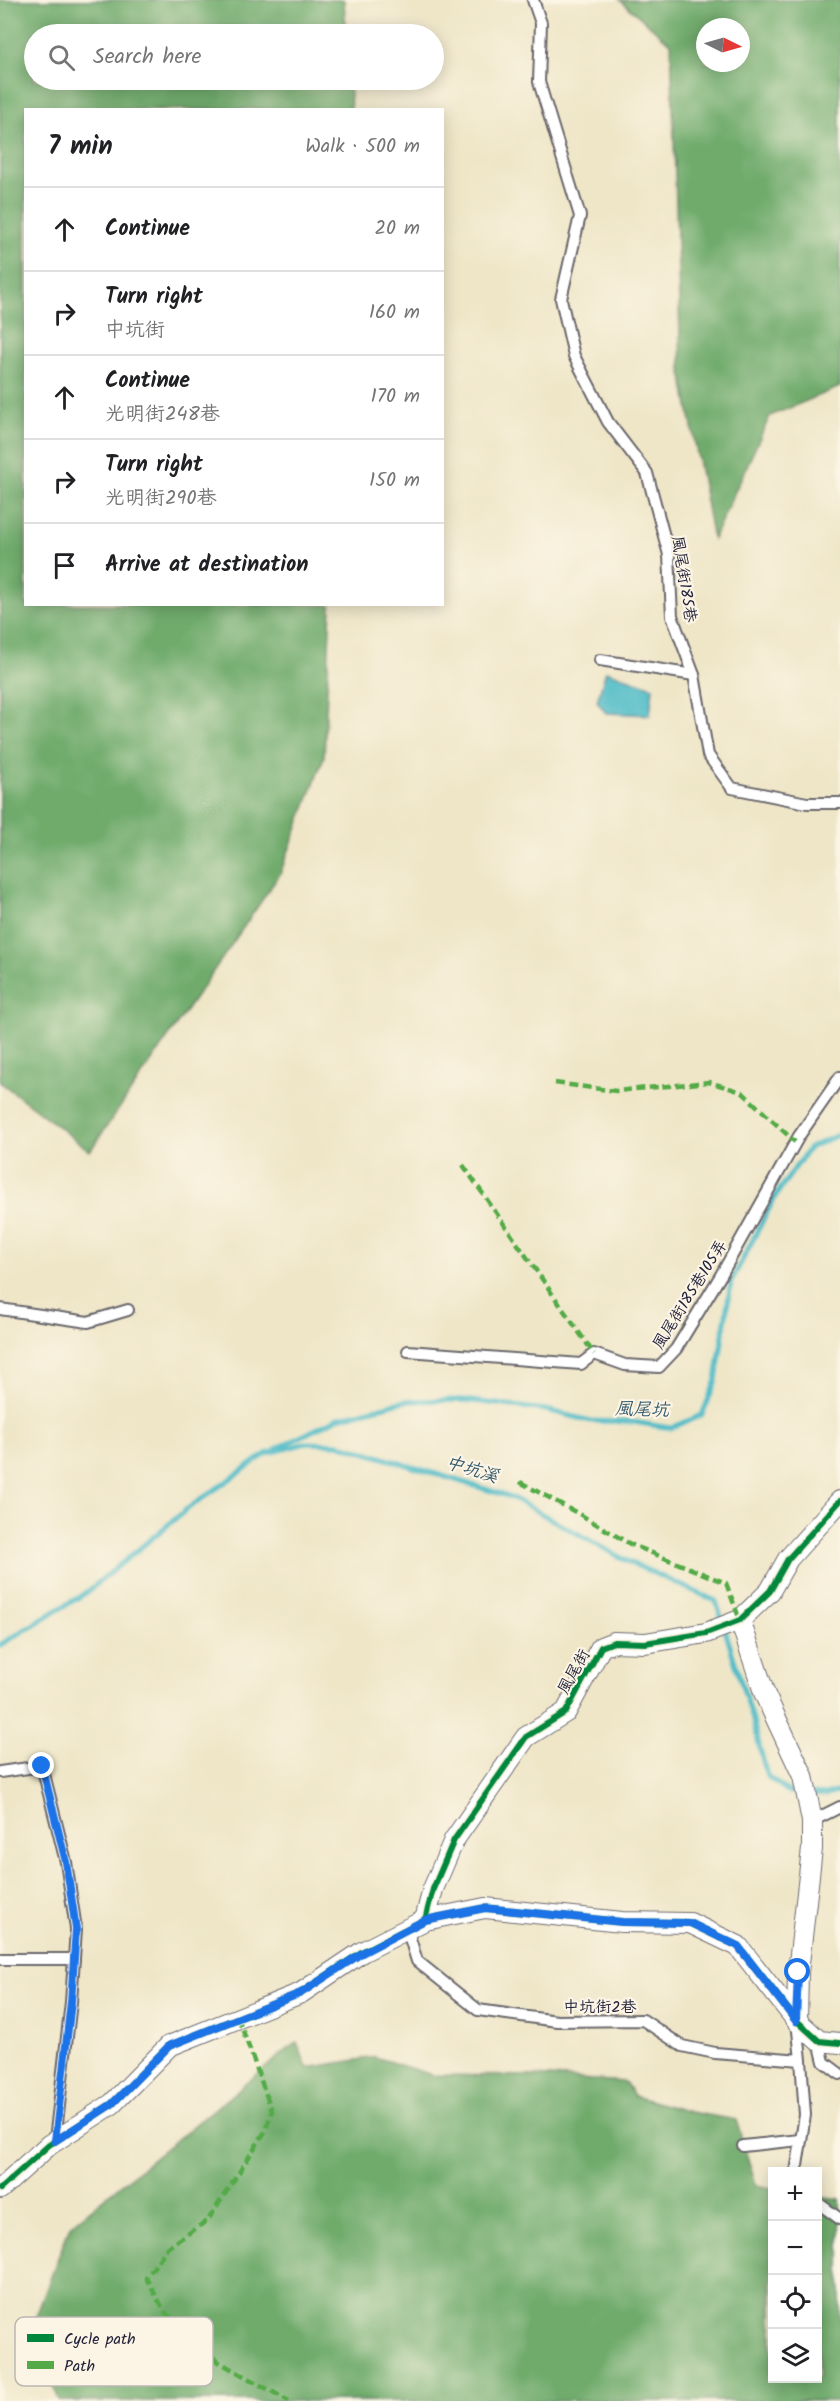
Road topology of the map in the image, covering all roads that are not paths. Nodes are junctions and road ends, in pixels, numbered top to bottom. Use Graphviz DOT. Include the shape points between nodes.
graph roads {
  1 [pos="533,0"];
  2 [pos="600,660"];
  3 [pos="694,675"];
  4 [pos="840,802"];
  5 [pos="840,1077"];
  6 [pos="0,1309"];
  7 [pos="128,1310"];
  8 [pos="408,1351"];
  9 [pos="840,1501"];
  10 [pos="740,1620"];
  11 [pos="0,1772"];
  12 [pos="840,1807"];
  13 [pos="812,1821"];
  14 [pos="425,1920"];
  15 [pos="0,1959"];
  16 [pos="74,1959"];
  17 [pos="796,2021"];
  18 [pos="819,2041"];
  19 [pos="840,2043"];
  20 [pos="801,2060"];
  21 [pos="840,2074"];
  22 [pos="800,2140"];
  23 [pos="55,2141"];
  24 [pos="743,2146"];
  25 [pos="797,2167"];
  26 [pos="0,2189"];
  27 [pos="822,2206"];
  28 [pos="840,2219"];
  1 -- 3 [label="lane, 風尾街185巷" via="541,23 539,82 580,216 561,298 574,356 608,422 647,473 669,555 672,616"];
  2 -- 3 [label="lane"];
  3 -- 4 [label="lane, 風尾街185巷" via="708,754 732,788 807,803"];
  5 -- 8 [label="lane, 風尾街185巷105弄" via="799,1136 676,1349 659,1367 625,1365 594,1354 581,1364"];
  6 -- 7 [label="lane" via="88,1322"];
  9 -- 10 [label="street, 風尾街" via="788,1559 770,1591"];
  10 -- 13 [label="street" via="765,1695 803,1776"];
  10 -- 14 [label="street, 風尾街" via="706,1632 645,1643 614,1642 601,1647 566,1712 526,1737 454,1840 433,1889"];
  11 -- 16 [label="lane" via="42,1766 66,1862 76,1929"];
  12 -- 13 [label="lane"];
  13 -- 17 [label="street"];
  14 -- 17 [label="street" via="485,1908 622,1922 690,1923 738,1946"];
  14 -- 20 [label="lane, 中坑街2巷" via="410,1935 417,1961 478,2010 557,2021 643,2020 682,2046 715,2053"];
  14 -- 23 [label="street" via="362,1953 301,1993 169,2046 112,2104"];
  15 -- 16 [label="lane"];
  16 -- 23 [label="lane"];
  17 -- 18 [label="street"];
  17 -- 20 [label="lane"];
  18 -- 19 [label="street"];
  18 -- 21 [label="lane" via="824,2062"];
  20 -- 22 [label="lane" via="805,2115"];
  22 -- 24 [label="lane"];
  22 -- 25 [label="lane"];
  23 -- 26 [label="street"];
  27 -- 28 [label="lane"];
}
